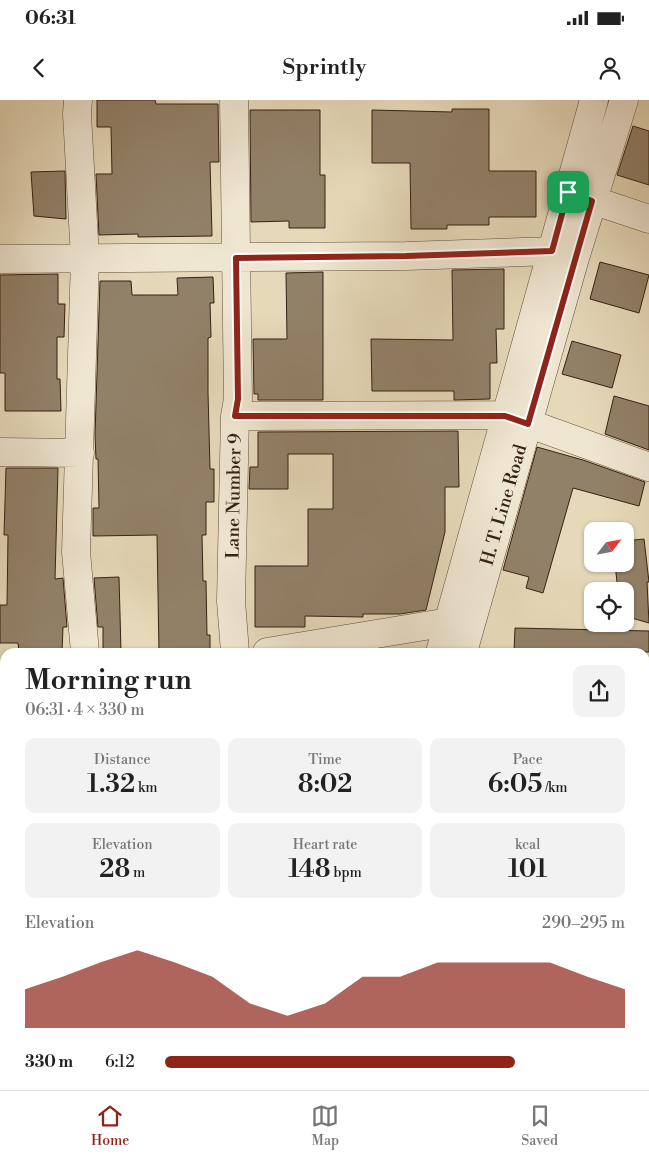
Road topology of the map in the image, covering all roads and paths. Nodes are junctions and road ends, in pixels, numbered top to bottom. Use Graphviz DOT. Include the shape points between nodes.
graph roads {
  1 [pos="78,100"];
  2 [pos="234,100"];
  3 [pos="594,100"];
  4 [pos="624,100"];
  5 [pos="580,196"];
  6 [pos="649,219"];
  7 [pos="564,254"];
  8 [pos="85,258"];
  9 [pos="236,258"];
  10 [pos="0,259"];
  11 [pos="235,416"];
  12 [pos="516,420"];
  13 [pos="0,452"];
  14 [pos="80,453"];
  15 [pos="649,467"];
  16 [pos="460,621"];
  17 [pos="85,648"];
  18 [pos="235,648"];
  19 [pos="292,648"];
  20 [pos="443,648"];
  21 [pos="463,648"];
  1 -- 8 [label="street"];
  2 -- 9 [label="street, Lane Number 9"];
  3 -- 5 [label="street, H. T. Line Road"];
  4 -- 5 [label="street, H. T. Line Road"];
  5 -- 6 [label="street"];
  5 -- 7 [label="street, H. T. Line Road"];
  7 -- 9 [label="street"];
  7 -- 12 [label="street, H. T. Line Road"];
  8 -- 9 [label="street"];
  8 -- 10 [label="street"];
  8 -- 14 [label="street"];
  9 -- 11 [label="street, Lane Number 9" via="238,399"];
  11 -- 12 [label="street"];
  11 -- 18 [label="street, Lane Number 9" via="231,601"];
  12 -- 15 [label="street"];
  12 -- 16 [label="street, H. T. Line Road"];
  13 -- 14 [label="street"];
  14 -- 17 [label="street" via="76,552"];
  16 -- 19 [label="street"];
  16 -- 20 [label="street, H. T. Line Road"];
  16 -- 21 [label="street, H. T. Line Road"];
}
